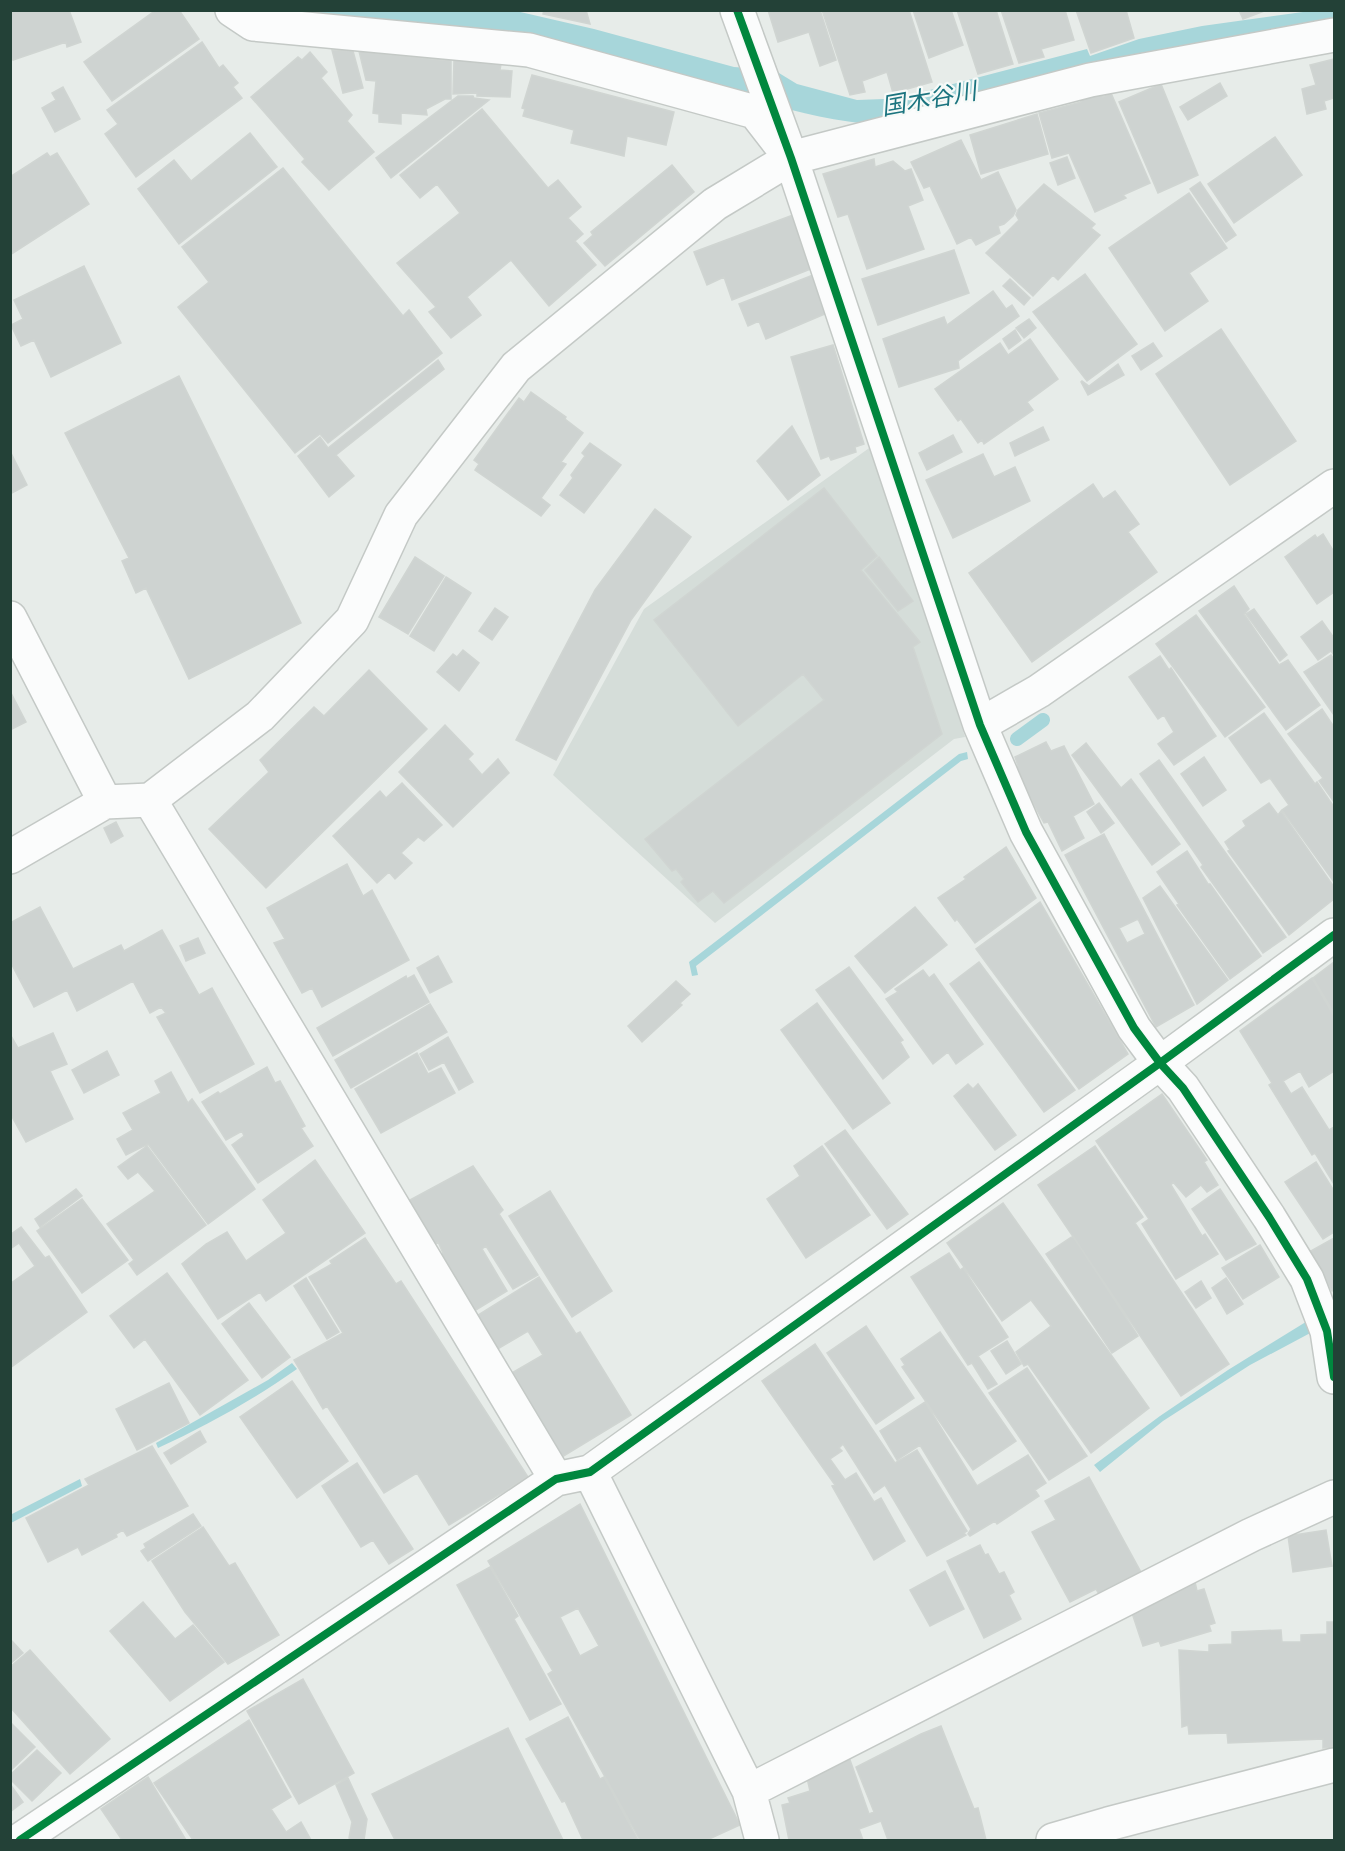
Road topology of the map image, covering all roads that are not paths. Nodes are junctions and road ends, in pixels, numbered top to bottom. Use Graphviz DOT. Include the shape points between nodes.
graph roads {
  1 [pos="232,10"];
  2 [pos="737,10"];
  3 [pos="1335,34"];
  4 [pos="791,159"];
  5 [pos="1335,486"];
  6 [pos="12,622"];
  7 [pos="980,725"];
  8 [pos="150,800"];
  9 [pos="105,802"];
  10 [pos="10,857"];
  11 [pos="1335,935"];
  12 [pos="1160,1063"];
  13 [pos="1331,1328"];
  14 [pos="1335,1377"];
  15 [pos="590,1472"];
  16 [pos="556,1479"];
  17 [pos="1335,1497"];
  18 [pos="1335,1766"];
  19 [pos="749,1791"];
  20 [pos="20,1840"];
  21 [pos="762,1840"];
  22 [pos="1053,1840"];
  1 -- 4 [label="street" via="253,24 529,50 755,112"];
  2 -- 4 [label="street"];
  3 -- 4 [label="street" via="1090,80"];
  4 -- 7 [label="street"];
  4 -- 8 [label="street" via="715,204 516,367 401,515 352,620 260,716"];
  5 -- 7 [label="street" via="1039,692"];
  6 -- 9 [label="street"];
  7 -- 12 [label="street" via="1026,832 1134,1028"];
  8 -- 9 [label="street"];
  8 -- 16 [label="street"];
  9 -- 10 [label="street"];
  11 -- 12 [label="street"];
  12 -- 13 [label="street" via="1190,1098 1269,1217 1308,1279"];
  12 -- 15 [label="street"];
  13 -- 14 [label="street"];
  15 -- 16 [label="street"];
  15 -- 19 [label="street"];
  16 -- 20 [label="street"];
  17 -- 19 [label="street" via="1251,1535"];
  18 -- 22 [label="street"];
  19 -- 21 [label="street"];
}
